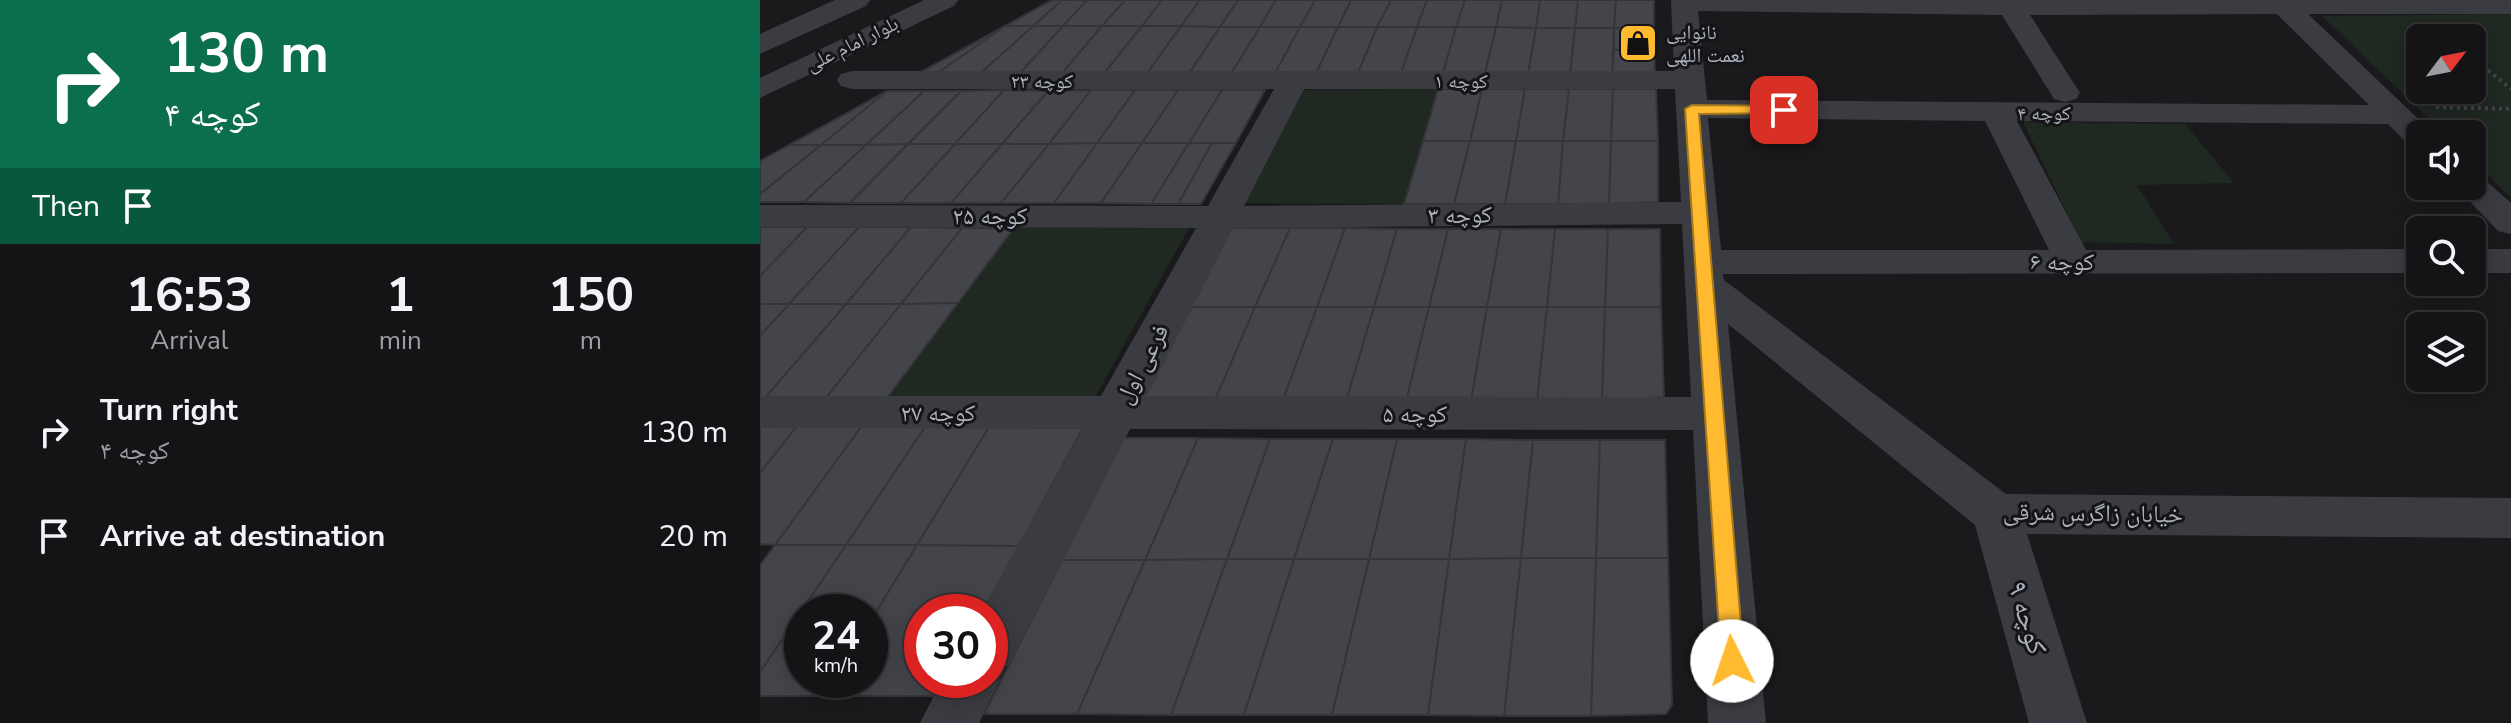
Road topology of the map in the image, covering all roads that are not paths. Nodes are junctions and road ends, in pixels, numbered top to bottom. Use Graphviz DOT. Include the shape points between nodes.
graph roads {
  1 [pos="857,0"];
  2 [pos="945,0"];
  3 [pos="1684,2"];
  4 [pos="2411,3"];
  5 [pos="2511,6"];
  6 [pos="2011,7"];
  7 [pos="2285,7"];
  8 [pos="760,45"];
  9 [pos="852,80"];
  10 [pos="1232,81"];
  11 [pos="1293,81"];
  12 [pos="760,89"];
  13 [pos="2065,93"];
  14 [pos="1691,94"];
  15 [pos="2391,110"];
  16 [pos="1997,113"];
  17 [pos="2406,124"];
  18 [pos="2486,199"];
  19 [pos="1700,213"];
  20 [pos="760,216"];
  21 [pos="1220,217"];
  22 [pos="2511,223"];
  23 [pos="2406,261"];
  24 [pos="2486,261"];
  25 [pos="2511,261"];
  26 [pos="2074,262"];
  27 [pos="1704,274"];
  28 [pos="760,412"];
  29 [pos="1116,413"];
  30 [pos="1714,414"];
  31 [pos="1996,514"];
  32 [pos="2507,524"];
  33 [pos="1008,614"];
  34 [pos="962,698"];
  35 [pos="949,723"];
  36 [pos="1737,723"];
  37 [pos="2058,723"];
  1 -- 8 [label="street, بلوار امام علی"];
  2 -- 12 [label="street, بلوار امام علی"];
  3 -- 6 [label="street"];
  3 -- 14 [label="street"];
  4 -- 5 [label="street"];
  4 -- 7 [label="street"];
  6 -- 7 [label="street"];
  6 -- 13 [label="street"];
  7 -- 15 [label="street"];
  9 -- 10 [label="street, کوچه ۲۳"];
  10 -- 11 [label="street, کوچه ۱"];
  11 -- 14 [label="street, کوچه ۱"];
  11 -- 21 [label="street, فرعی اول"];
  14 -- 16 [label="street, کوچه ۴"];
  14 -- 19 [label="street"];
  15 -- 16 [label="street, کوچه ۴"];
  15 -- 17 [label="street"];
  16 -- 26 [label="street"];
  18 -- 22 [label="street"];
  19 -- 21 [label="street, کوچه ۳"];
  19 -- 27 [label="street"];
  20 -- 21 [label="street, کوچه ۲۵"];
  21 -- 29 [label="street, فرعی اول"];
  23 -- 26 [label="street, کوچه ۶"];
  24 -- 25 [label="street"];
  26 -- 27 [label="street, کوچه ۶"];
  27 -- 30 [label="street"];
  27 -- 31 [label="street, خیابان زاگرس شرقی"];
  28 -- 29 [label="street, ۲۷ کوچه"];
  29 -- 30 [label="street, ۵ کوچه"];
  29 -- 33 [label="street, فرعی اول"];
  30 -- 36 [label="street"];
  31 -- 32 [label="street, خیابان زاگرس شرقی"];
  31 -- 37 [label="street, کوچه ۹"];
  34 -- 35 [label="street"];
}
